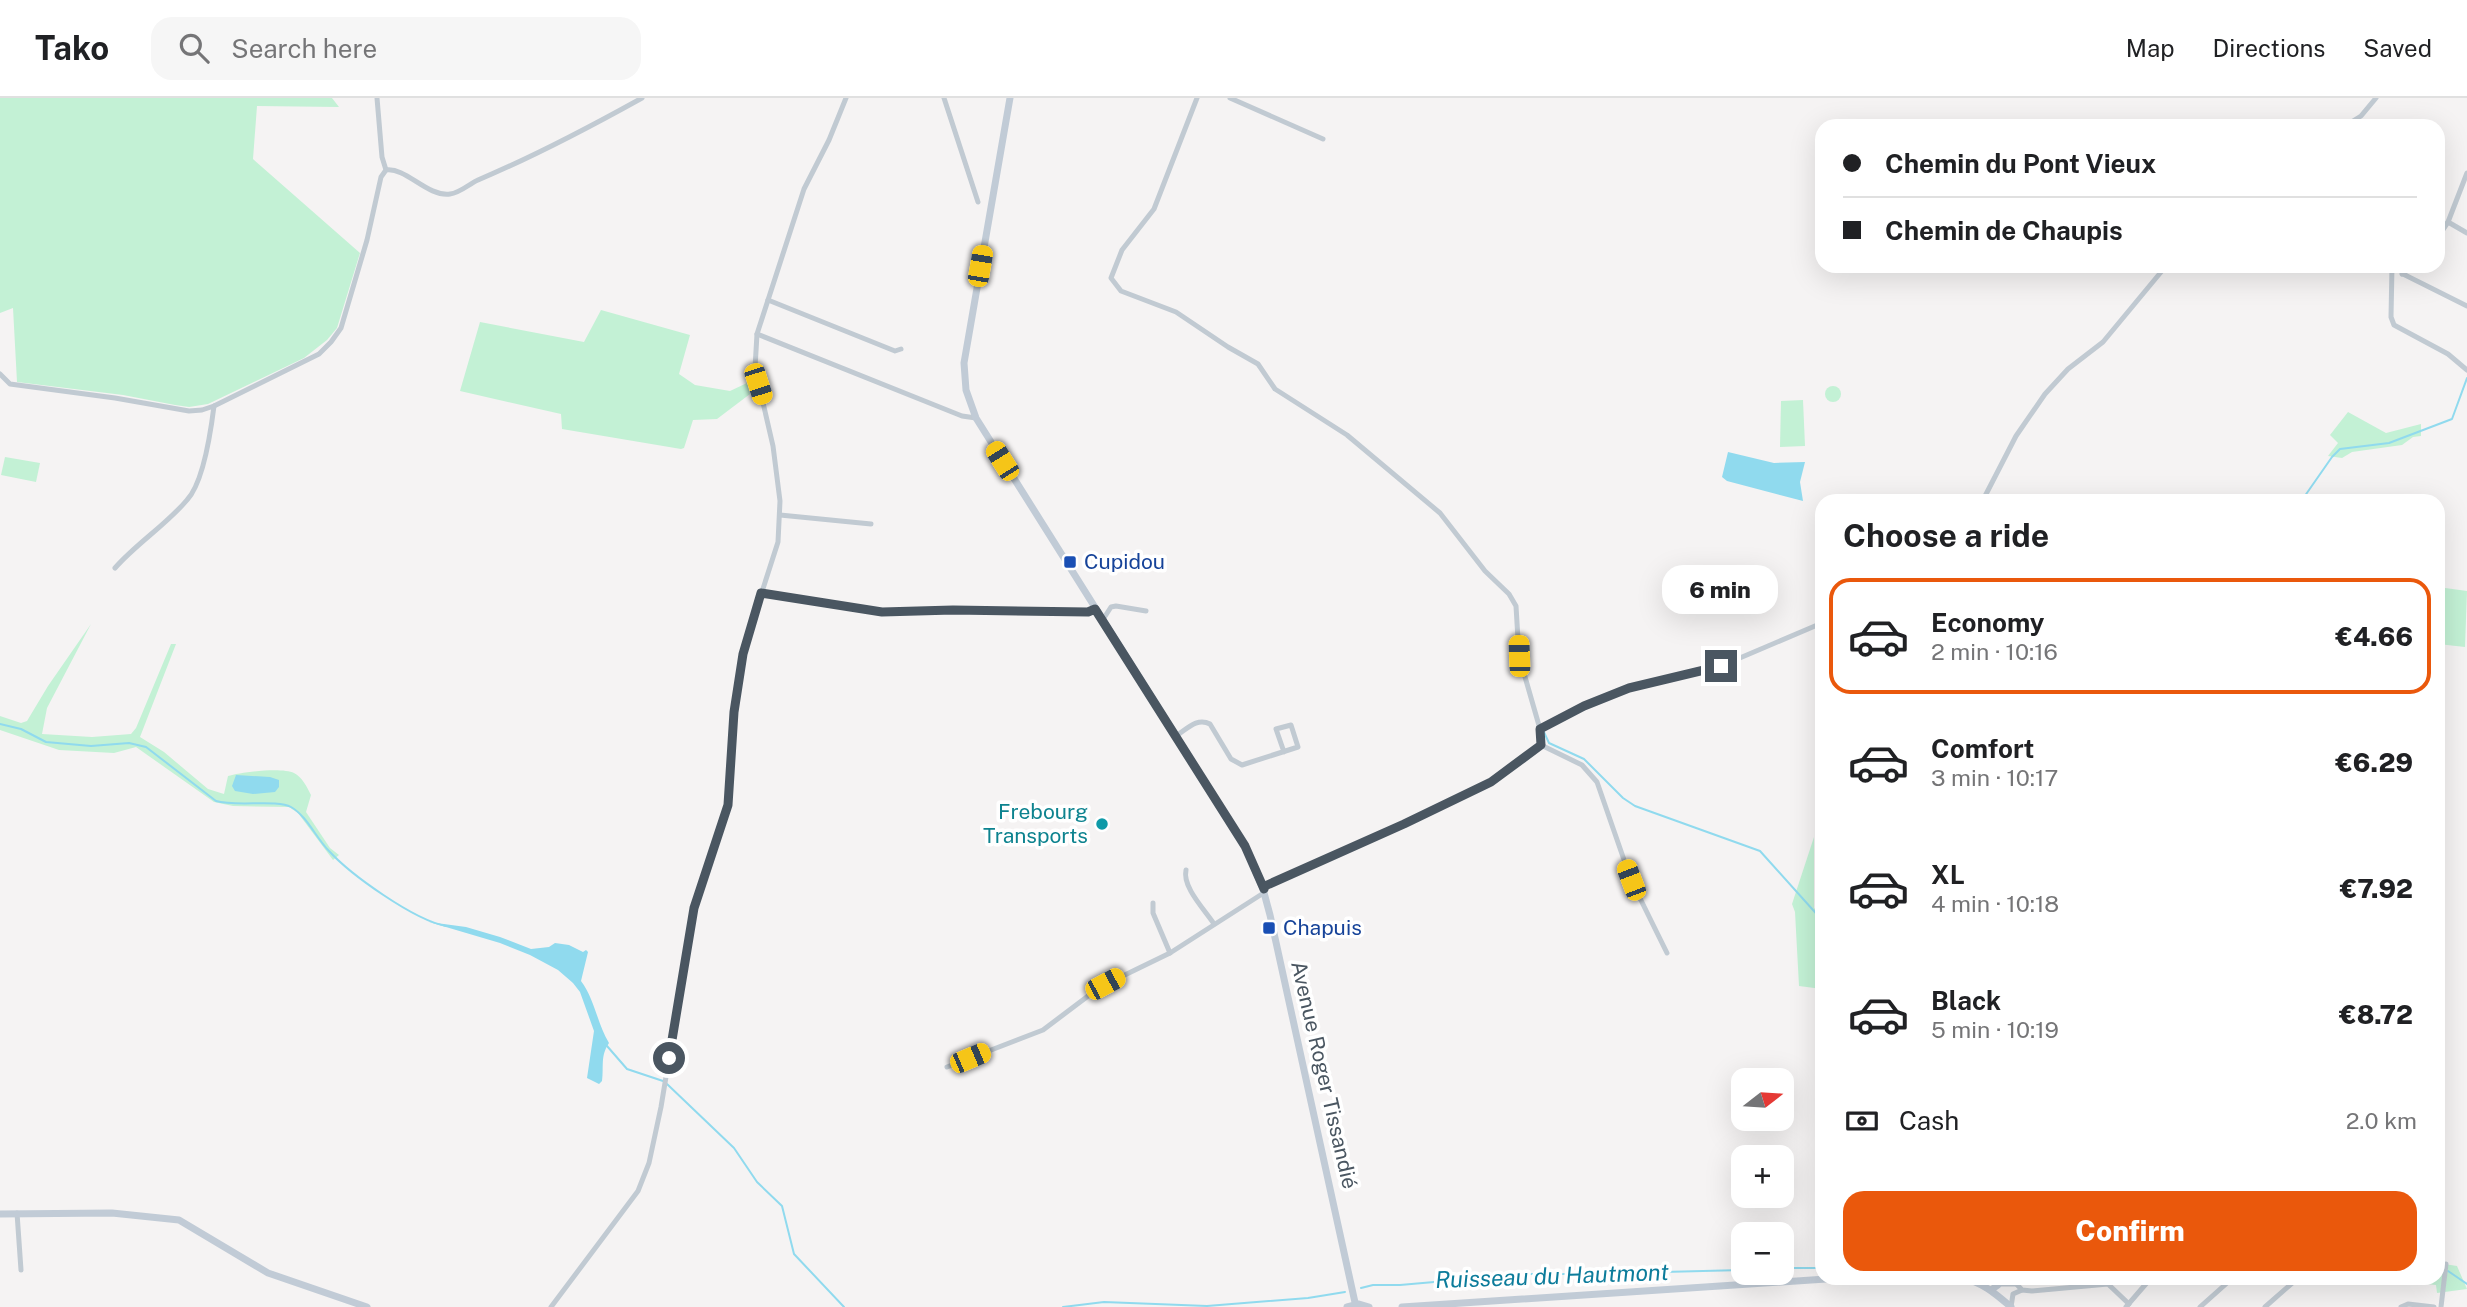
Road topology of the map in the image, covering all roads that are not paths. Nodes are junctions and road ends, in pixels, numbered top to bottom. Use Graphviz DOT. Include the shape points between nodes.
graph roads {
  1 [pos="377,98"];
  2 [pos="642,98"];
  3 [pos="846,98"];
  4 [pos="944,98"];
  5 [pos="1010,98"];
  6 [pos="1197,98"];
  7 [pos="1230,98"];
  8 [pos="2376,98"];
  9 [pos="2356,119"];
  10 [pos="1323,139"];
  11 [pos="386,170"];
  12 [pos="2467,173"];
  13 [pos="2460,191"];
  14 [pos="2467,195"];
  15 [pos="978,202"];
  16 [pos="2448,222"];
  17 [pos="2445,226"];
  18 [pos="2467,233"];
  19 [pos="2160,273"];
  20 [pos="2393,273"];
  21 [pos="2403,274"];
  22 [pos="2393,278"];
  23 [pos="768,300"];
  24 [pos="2467,306"];
  25 [pos="757,334"];
  26 [pos="901,349"];
  27 [pos="2465,368"];
  28 [pos="0,374"];
  29 [pos="214,406"];
  30 [pos="976,418"];
  31 [pos="1986,494"];
  32 [pos="780,515"];
  33 [pos="872,524"];
  34 [pos="115,568"];
  35 [pos="761,593"];
  36 [pos="1095,609"];
  37 [pos="1146,611"];
  38 [pos="1102,621"];
  39 [pos="1815,626"];
  40 [pos="1540,729"];
  41 [pos="1176,736"];
  42 [pos="1541,745"];
  43 [pos="1284,752"];
  44 [pos="1186,870"];
  45 [pos="1264,889"];
  46 [pos="1153,903"];
  47 [pos="1214,924"];
  48 [pos="1170,953"];
  49 [pos="1667,953"];
  50 [pos="947,1068"];
  51 [pos="17,1213"];
  52 [pos="0,1214"];
  53 [pos="2446,1264"];
  54 [pos="21,1270"];
  55 [pos="2445,1274"];
  56 [pos="1815,1280"];
  57 [pos="1996,1285"];
  58 [pos="2017,1285"];
  59 [pos="2094,1285"];
  60 [pos="2109,1285"];
  61 [pos="2145,1285"];
  62 [pos="2225,1285"];
  63 [pos="2290,1285"];
  64 [pos="2444,1285"];
  65 [pos="2022,1290"];
  66 [pos="1353,1306"];
  67 [pos="2128,1306"];
  68 [pos="367,1307"];
  69 [pos="551,1307"];
  70 [pos="1369,1307"];
  71 [pos="1402,1307"];
  72 [pos="2011,1307"];
  73 [pos="2200,1307"];
  74 [pos="2265,1307"];
  75 [pos="2401,1307"];
  76 [pos="2434,1307"];
  77 [pos="2441,1307"];
  1 -- 11 [label="street"];
  2 -- 11 [label="street" via="457,192 440,194"];
  3 -- 23 [label="street" via="804,189"];
  4 -- 15 [label="street"];
  5 -- 30 [label="main road, Avenue Roger Tissandié" via="964,363 966,390"];
  6 -- 40 [label="street" via="1154,209 1122,250 1111,278 1121,291 1176,312 1258,364 1275,388 1347,435 1440,513 1516,606 1519,656"];
  7 -- 10 [label="street"];
  8 -- 9 [label="street"];
  11 -- 29 [label="street" via="380,177 341,328 331,342 319,354"];
  12 -- 13 [label="street"];
  13 -- 14 [label="street"];
  13 -- 16 [label="street"];
  16 -- 17 [label="street"];
  16 -- 18 [label="street"];
  19 -- 31 [label="street" via="2104,342 2068,369 2045,394 2016,436"];
  20 -- 22 [label="street"];
  21 -- 22 [label="street"];
  21 -- 24 [label="street"];
  22 -- 27 [label="street" via="2394,325"];
  23 -- 25 [label="street"];
  23 -- 26 [label="street" via="895,351"];
  25 -- 30 [label="street"];
  25 -- 32 [label="street" via="755,368 773,446"];
  28 -- 29 [label="street" via="9,384 189,411"];
  29 -- 34 [label="street" via="189,499"];
  30 -- 36 [label="main road, Avenue Roger Tissandié"];
  32 -- 33 [label="street"];
  32 -- 35 [label="street" via="778,542"];
  35 -- 36 [label="street" via="882,612"];
  35 -- 69 [label="street" via="743,654 728,805 694,908 649,1163 638,1191"];
  36 -- 38 [label="main road, Avenue Roger Tissandié"];
  37 -- 38 [label="street" via="1115,606"];
  38 -- 41 [label="main road, Avenue Roger Tissandié"];
  39 -- 40 [label="street" via="1721,666 1629,688"];
  40 -- 42 [label="street"];
  41 -- 43 [label="street" via="1204,721 1231,759 1242,765"];
  41 -- 45 [label="main road, Avenue Roger Tissandié" via="1245,846"];
  42 -- 45 [label="street" via="1491,782"];
  42 -- 49 [label="street" via="1574,759 1593,776 1631,880"];
  43 -- 43 [label="street" via="1298,747 1291,725 1276,729"];
  44 -- 47 [label="street" via="1190,887"];
  45 -- 47 [label="street"];
  45 -- 66 [label="main road, Avenue Roger Tissandié" via="1337,1214"];
  46 -- 48 [label="street"];
  47 -- 48 [label="street"];
  48 -- 50 [label="street" via="1100,987 1043,1030"];
  51 -- 52 [label="main road"];
  51 -- 54 [label="street"];
  51 -- 68 [label="main road" via="112,1213 178,1220 268,1273"];
  53 -- 55 [label="street"];
  56 -- 71 [label="main road"];
  57 -- 72 [label="main road"];
  58 -- 65 [label="street"];
  59 -- 65 [label="street"];
  60 -- 67 [label="street"];
  61 -- 67 [label="street"];
  62 -- 73 [label="street"];
  63 -- 74 [label="street"];
  64 -- 77 [label="street"];
  65 -- 72 [label="street" via="2013,1294"];
  66 -- 70 [label="main road"];
  75 -- 76 [label="street"];
}
